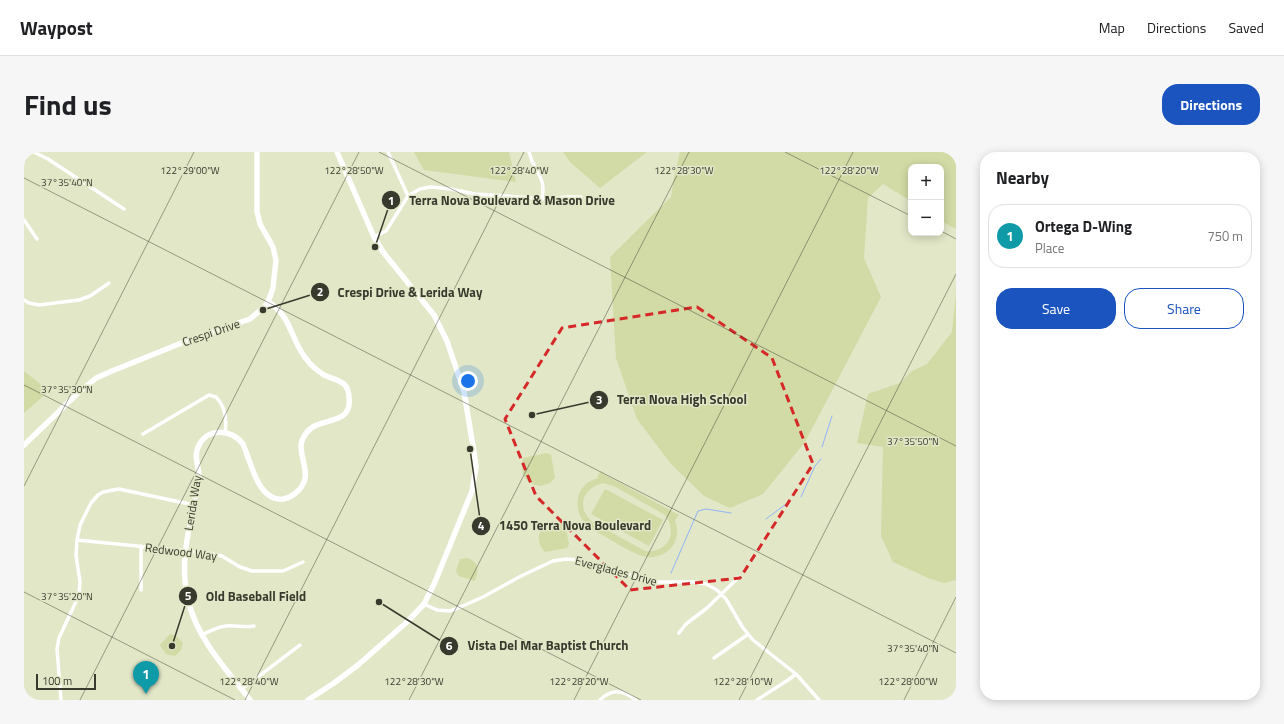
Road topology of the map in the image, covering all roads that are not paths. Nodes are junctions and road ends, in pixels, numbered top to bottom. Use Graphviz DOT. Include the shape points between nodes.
graph roads {
  1 [pos="34,152"];
  2 [pos="257,152"];
  3 [pos="337,152"];
  4 [pos="388,152"];
  5 [pos="529,152"];
  6 [pos="408,196"];
  7 [pos="581,197"];
  8 [pos="542,198"];
  9 [pos="124,209"];
  10 [pos="24,220"];
  11 [pos="374,237"];
  12 [pos="37,238"];
  13 [pos="109,283"];
  14 [pos="24,300"];
  15 [pos="268,302"];
  16 [pos="225,432"];
  17 [pos="143,434"];
  18 [pos="24,445"];
  19 [pos="194,505"];
  20 [pos="77,540"];
  21 [pos="141,546"];
  22 [pos="185,550"];
  23 [pos="303,562"];
  24 [pos="739,577"];
  25 [pos="141,590"];
  26 [pos="722,595"];
  27 [pos="424,604"];
  28 [pos="254,626"];
  29 [pos="679,634"];
  30 [pos="747,634"];
  31 [pos="202,635"];
  32 [pos="300,645"];
  33 [pos="714,658"];
  34 [pos="796,674"];
  35 [pos="242,690"];
  36 [pos="61,700"];
  37 [pos="250,700"];
  38 [pos="308,700"];
  39 [pos="600,700"];
  40 [pos="636,700"];
  41 [pos="757,700"];
  42 [pos="819,700"];
  1 -- 9 [label="street"];
  2 -- 15 [label="street, Crespi Drive" via="257,211 276,260"];
  3 -- 11 [label="street"];
  4 -- 6 [label="street"];
  5 -- 8 [label="street" via="541,179"];
  6 -- 8 [label="street" via="420,189 431,188 475,194"];
  6 -- 11 [label="street" via="388,228"];
  7 -- 8 [label="street"];
  10 -- 12 [label="street"];
  11 -- 27 [label="street" via="388,260 428,307 443,332 462,382 474,452 475,475 472,491"];
  13 -- 14 [label="street" via="79,300 39,305"];
  15 -- 16 [label="street" via="280,310 304,358 311,366 345,384 350,398 348,406 341,417 308,431 301,446 306,468 305,478 301,488 287,498 275,498 265,493 243,444"];
  15 -- 18 [label="street, Crespi Drive" via="250,319 184,342 96,378"];
  16 -- 17 [label="street" via="227,421 220,403 216,397 209,395"];
  16 -- 19 [label="street, Lerida Way" via="208,435 198,446 195,459 199,478"];
  19 -- 20 [label="street" via="119,489 108,490 98,495 91,503 82,519"];
  19 -- 22 [label="street, Lerida Way"];
  20 -- 21 [label="street, Redwood Way"];
  20 -- 36 [label="street" via="79,595 57,648"];
  21 -- 22 [label="street, Redwood Way"];
  21 -- 25 [label="street"];
  22 -- 23 [label="street, Redwood Way" via="214,554 252,571 283,570"];
  22 -- 31 [label="street, Lerida Way" via="187,595"];
  24 -- 26 [label="street"];
  26 -- 27 [label="street, Everglades Drive" via="712,587 700,583 652,582 579,560 566,559 553,561 456,609 437,610"];
  26 -- 29 [label="street" via="686,624"];
  26 -- 30 [label="street, Everglades Drive"];
  27 -- 38 [label="street" via="358,665"];
  28 -- 31 [label="street" via="226,626"];
  30 -- 33 [label="street"];
  30 -- 34 [label="street, Everglades Drive"];
  31 -- 35 [label="street, Lerida Way"];
  32 -- 35 [label="street"];
  34 -- 41 [label="street"];
  34 -- 42 [label="street, Everglades Drive"];
  35 -- 37 [label="street, Lerida Way"];
  39 -- 40 [label="street" via="607,694 618,692"];
}
